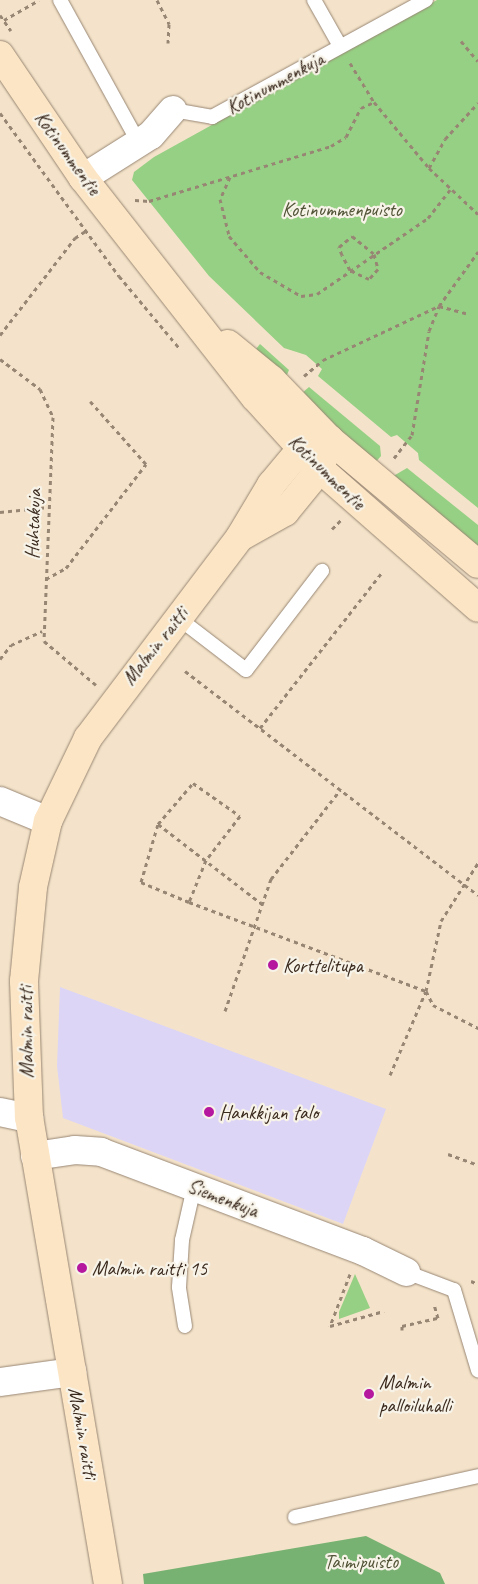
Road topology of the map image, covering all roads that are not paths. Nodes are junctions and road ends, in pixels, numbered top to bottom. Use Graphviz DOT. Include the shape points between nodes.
graph roads {
  1 [pos="60,0"];
  2 [pos="314,0"];
  3 [pos="426,0"];
  4 [pos="340,46"];
  5 [pos="0,55"];
  6 [pos="172,110"];
  7 [pos="139,143"];
  8 [pos="83,178"];
  9 [pos="195,318"];
  10 [pos="329,439"];
  11 [pos="301,449"];
  12 [pos="320,469"];
  13 [pos="240,537"];
  14 [pos="478,564"];
  15 [pos="322,571"];
  16 [pos="478,608"];
  17 [pos="177,617"];
  18 [pos="0,801"];
  19 [pos="48,821"];
  20 [pos="0,1112"];
  21 [pos="29,1118"];
  22 [pos="35,1156"];
  23 [pos="194,1187"];
  24 [pos="406,1272"];
  25 [pos="186,1326"];
  26 [pos="478,1370"];
  27 [pos="72,1372"];
  28 [pos="0,1382"];
  29 [pos="478,1476"];
  30 [pos="296,1517"];
  31 [pos="108,1584"];
  1 -- 7 [label="lane"];
  2 -- 4 [label="lane"];
  3 -- 4 [label="lane, Kotinummenkuja"];
  4 -- 6 [label="lane, Kotinummenkuja" via="212,117"];
  5 -- 8 [label="street, Kotinummentie"];
  6 -- 7 [label="street, Kotinummenkuja"];
  7 -- 8 [label="street, Kotinummenkuja"];
  8 -- 9 [label="street, Kotinummentie"];
  9 -- 10 [label="street, Kotinummentie" via="272,380"];
  9 -- 11 [label="street, Kotinummentie"];
  10 -- 11 [label="street, Malmin raitti"];
  10 -- 12 [label="street, Malmin raitti"];
  10 -- 14 [label="street, Kotinummentie"];
  11 -- 12 [label="street, Kotinummentie"];
  11 -- 13 [label="street, Malmin raitti" via="271,484"];
  12 -- 13 [label="street, Malmin raitti" via="285,512"];
  12 -- 16 [label="street, Kotinummentie"];
  13 -- 17 [label="street, Malmin raitti"];
  15 -- 17 [label="lane" via="246,670"];
  17 -- 19 [label="street, Malmin raitti" via="88,738"];
  18 -- 19 [label="street"];
  19 -- 21 [label="street, Malmin raitti" via="33,887 24,982"];
  20 -- 21 [label="street"];
  21 -- 22 [label="street, Malmin raitti"];
  22 -- 23 [label="street, Siemenkuja" via="87,1149"];
  22 -- 27 [label="street, Malmin raitti"];
  23 -- 24 [label="street, Siemenkuja" via="363,1251"];
  23 -- 25 [label="lane" via="182,1240 179,1287"];
  24 -- 26 [label="lane" via="454,1290"];
  27 -- 28 [label="street"];
  27 -- 31 [label="street, Malmin raitti"];
  29 -- 30 [label="lane"];
}
